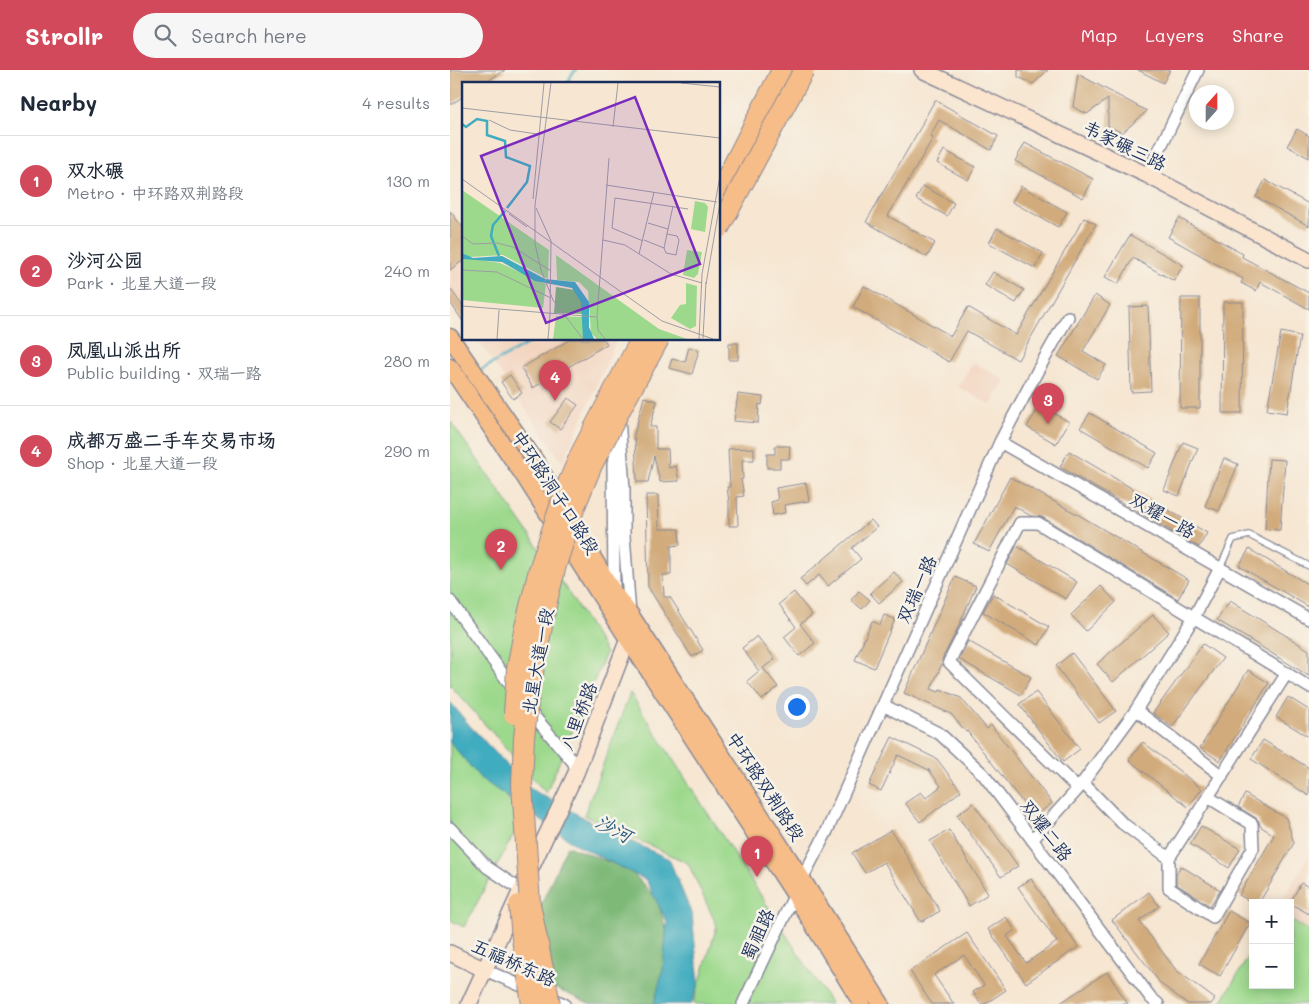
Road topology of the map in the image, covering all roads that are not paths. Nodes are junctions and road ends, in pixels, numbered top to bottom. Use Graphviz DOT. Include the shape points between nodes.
graph roads {
  1 [pos="778,70"];
  2 [pos="782,70"];
  3 [pos="792,70"];
  4 [pos="806,70"];
  5 [pos="922,70"];
  6 [pos="946,70"];
  7 [pos="1198,70"];
  8 [pos="1148,171"];
  9 [pos="720,177"];
  10 [pos="720,191"];
  11 [pos="720,201"];
  12 [pos="720,225"];
  13 [pos="1309,252"];
  14 [pos="1309,260"];
  15 [pos="1068,317"];
  16 [pos="633,340"];
  17 [pos="640,340"];
  18 [pos="647,340"];
  19 [pos="658,340"];
  20 [pos="664,340"];
  21 [pos="455,344"];
  22 [pos="450,367"];
  23 [pos="619,421"];
  24 [pos="1000,442"];
  25 [pos="1309,566"];
  26 [pos="1220,568"];
  27 [pos="614,592"];
  28 [pos="450,601"];
  29 [pos="630,614"];
  30 [pos="1194,617"];
  31 [pos="1309,618"];
  32 [pos="628,639"];
  33 [pos="1287,673"];
  34 [pos="1309,688"];
  35 [pos="883,705"];
  36 [pos="1136,710"];
  37 [pos="576,773"];
  38 [pos="1222,776"];
  39 [pos="1080,786"];
  40 [pos="1208,797"];
  41 [pos="450,828"];
  42 [pos="1032,840"];
  43 [pos="1169,858"];
  44 [pos="802,879"];
  45 [pos="521,890"];
  46 [pos="795,895"];
  47 [pos="450,953"];
  48 [pos="485,970"];
  49 [pos="470,1004"];
  50 [pos="532,1004"];
  51 [pos="550,1004"];
  52 [pos="564,1004"];
  53 [pos="743,1004"];
  54 [pos="862,1004"];
  55 [pos="881,1004"];
  56 [pos="1158,1004"];
  1 -- 9 [label="street"];
  2 -- 10 [label="highway"];
  3 -- 11 [label="street"];
  4 -- 12 [label="highway, bridge"];
  5 -- 8 [label="main road, 韦家碾三路"];
  6 -- 8 [label="main road, 韦家碾三路"];
  7 -- 8 [label="street"];
  8 -- 13 [label="main road, 韦家碾三路"];
  8 -- 14 [label="main road, 韦家碾三路"];
  15 -- 24 [label="street, 双瑞一路"];
  16 -- 23 [label="street, 八里桥路" via="618,396"];
  17 -- 50 [label="highway, 北星大道一段, bridge" via="581,452 566,488 539,570 517,669 510,817"];
  18 -- 23 [label="street, 八里桥路" via="622,395"];
  19 -- 51 [label="highway, 北星大道一段, bridge" via="616,418 575,506 547,601 529,693 523,795 530,904"];
  20 -- 23 [label="street, 八里桥路" via="657,360"];
  21 -- 27 [label="main road, 中环路洞子口路段" via="536,462"];
  22 -- 32 [label="main road, 中环路洞子口路段"];
  23 -- 27 [label="street, 八里桥路" via="613,464"];
  23 -- 29 [label="street, 八里桥路"];
  24 -- 26 [label="street, 双耀一路"];
  24 -- 35 [label="street, 双瑞一路"];
  25 -- 26 [label="lane" via="1249,536 1233,540"];
  26 -- 30 [label="street"];
  26 -- 31 [label="street, 双耀一路"];
  27 -- 29 [label="main road, 中环路双荆路段"];
  28 -- 37 [label="street" via="530,711 574,763"];
  29 -- 32 [label="main road, 八里桥路"];
  29 -- 44 [label="main road, 中环路双荆路段"];
  30 -- 33 [label="street"];
  30 -- 36 [label="street"];
  30 -- 39 [label="street" via="1038,523 1020,523 949,662"];
  32 -- 37 [label="main road, 八里桥路"];
  32 -- 46 [label="main road, 中环路双荆路段"];
  33 -- 34 [label="street"];
  33 -- 38 [label="street"];
  35 -- 42 [label="street, 双耀二路" via="940,734 983,774"];
  35 -- 44 [label="street, 双瑞一路"];
  36 -- 38 [label="street"];
  36 -- 39 [label="street"];
  37 -- 45 [label="main road, 八里桥路"];
  38 -- 40 [label="street"];
  39 -- 42 [label="street"];
  39 -- 43 [label="street"];
  40 -- 43 [label="street"];
  40 -- 43 [label="street" via="1252,824 1253,848 1213,918 1169,888"];
  41 -- 45 [label="street" via="486,867"];
  42 -- 56 [label="street, 双耀二路"];
  44 -- 46 [label="street, 蜀祖路"];
  44 -- 55 [label="main road, 中环路双荆路段"];
  45 -- 48 [label="main road, 八里桥路"];
  46 -- 53 [label="street, 蜀祖路"];
  46 -- 54 [label="main road, 中环路双荆路段"];
  47 -- 48 [label="main road, 五福桥东路"];
  48 -- 49 [label="main road, 八里桥路"];
  48 -- 52 [label="street, 五福桥东路"];
}
